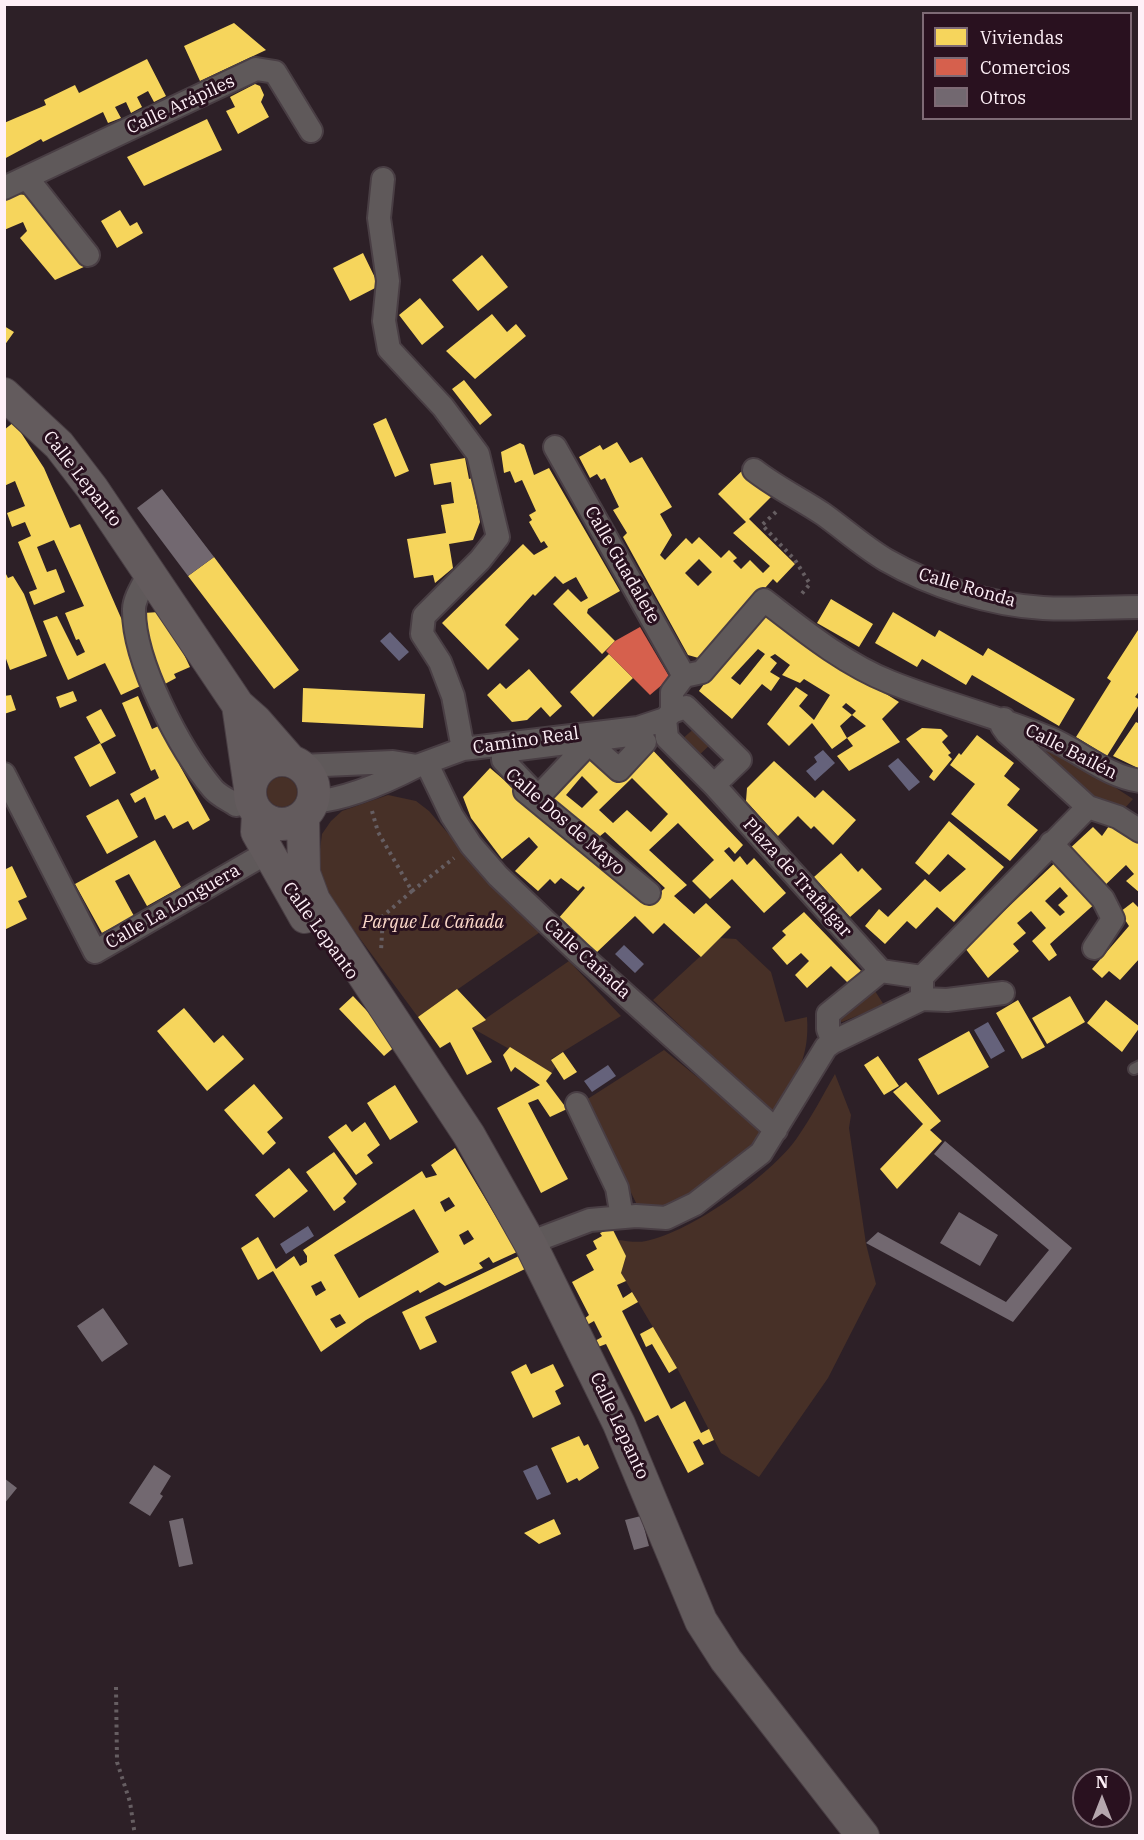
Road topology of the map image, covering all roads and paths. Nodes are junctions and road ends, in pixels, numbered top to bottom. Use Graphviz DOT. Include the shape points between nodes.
graph roads {
  1 [pos="311,131"];
  2 [pos="27,178"];
  3 [pos="383,179"];
  4 [pos="4,188"];
  5 [pos="88,255"];
  6 [pos="4,394"];
  7 [pos="555,447"];
  8 [pos="754,470"];
  9 [pos="776,512"];
  10 [pos="150,572"];
  11 [pos="1140,607"];
  12 [pos="784,615"];
  13 [pos="682,680"];
  14 [pos="238,705"];
  15 [pos="673,719"];
  16 [pos="1004,719"];
  17 [pos="589,743"];
  18 [pos="489,746"];
  19 [pos="463,749"];
  20 [pos="296,764"];
  21 [pos="422,765"];
  22 [pos="4,774"];
  23 [pos="1140,781"];
  24 [pos="714,785"];
  25 [pos="368,800"];
  26 [pos="253,801"];
  27 [pos="1088,807"];
  28 [pos="308,809"];
  29 [pos="1140,831"];
  30 [pos="1052,843"];
  31 [pos="471,845"];
  32 [pos="268,852"];
  33 [pos="412,891"];
  34 [pos="649,893"];
  35 [pos="1094,948"];
  36 [pos="380,955"];
  37 [pos="881,971"];
  38 [pos="922,988"];
  39 [pos="1003,993"];
  40 [pos="384,1008"];
  41 [pos="833,1042"];
  42 [pos="577,1104"];
  43 [pos="776,1130"];
  44 [pos="622,1217"];
  45 [pos="531,1245"];
  46 [pos="116,1687"];
  47 [pos="135,1836"];
  48 [pos="863,1836"];
  1 -- 2 [label="street, Calle Arápiles" via="275,72 256,69"];
  2 -- 4 [label="street, Calle Arápiles"];
  2 -- 5 [label="street"];
  3 -- 19 [label="street" via="379,218 388,281 384,321 389,349 443,407 478,454 498,537 424,616 422,634 440,662 453,696"];
  6 -- 10 [label="street, Calle Lepanto" via="59,445"];
  7 -- 13 [label="street, Calle Guadalete"];
  8 -- 11 [label="street, Calle Ronda" via="885,560 931,582 1042,608"];
  9 -- 12 [label="path" via="762,525 795,560 810,584"];
  10 -- 14 [label="street, Calle Lepanto"];
  10 -- 26 [label="street" via="133,607 137,645 156,691 180,740 214,791 236,805"];
  12 -- 13 [label="street, Calle Bailén" via="764,600 702,672"];
  12 -- 16 [label="street, Calle Bailén" via="835,653 889,682"];
  13 -- 15 [label="street, Calle Guadalete"];
  14 -- 20 [label="street, Calle Lepanto"];
  14 -- 26 [label="street, Calle Lepanto"];
  15 -- 18 [label="street, Camino Real" via="638,728"];
  15 -- 24 [label="street, Plaza de Trafalgar"];
  15 -- 24 [label="street" via="740,760"];
  16 -- 23 [label="street, Calle Bailén" via="1059,742 1123,778"];
  16 -- 27 [label="street" via="1002,726 1007,733"];
  17 -- 17 [label="street" via="538,797 503,760 503,751 584,740 637,734 645,742 619,770"];
  18 -- 19 [label="street, Camino Real"];
  18 -- 34 [label="street, Calle Dos de Mayo" via="492,758 536,801"];
  19 -- 21 [label="street, Camino Real"];
  20 -- 21 [label="street, Camino Real"];
  20 -- 26 [label="street" via="281,760 264,766 252,779"];
  20 -- 28 [label="street" via="313,782"];
  21 -- 28 [label="street, Camino Real"];
  21 -- 31 [label="street, Calle Cañada"];
  22 -- 32 [label="street, Calle La Longuera" via="95,952"];
  24 -- 37 [label="street, Plaza de Trafalgar"];
  25 -- 33 [label="path" via="378,832"];
  26 -- 28 [label="street" via="275,823 285,824"];
  26 -- 32 [label="street, Calle Lepanto" via="257,831"];
  27 -- 29 [label="street" via="1118,817"];
  27 -- 30 [label="street"];
  28 -- 40 [label="street, Calle Lepanto" via="304,873 314,900"];
  30 -- 35 [label="street" via="1103,899 1113,919"];
  30 -- 38 [label="street"];
  31 -- 33 [label="path"];
  31 -- 43 [label="street, Calle Cañada" via="579,953"];
  32 -- 40 [label="street, Calle Lepanto" via="305,916 356,983"];
  33 -- 36 [label="path" via="384,916"];
  37 -- 38 [label="street"];
  37 -- 41 [label="street" via="828,1014"];
  38 -- 39 [label="street" via="947,1000"];
  38 -- 41 [label="street"];
  40 -- 45 [label="street, Calle Lepanto" via="469,1135"];
  41 -- 43 [label="street" via="826,1047"];
  42 -- 44 [label="street" via="617,1188"];
  43 -- 44 [label="street" via="761,1153 695,1204 666,1218"];
  44 -- 45 [label="street" via="590,1220"];
  45 -- 48 [label="street, Calle Lepanto" via="624,1433 701,1621 726,1660"];
  46 -- 47 [label="path" via="117,1762 130,1802"];
}
